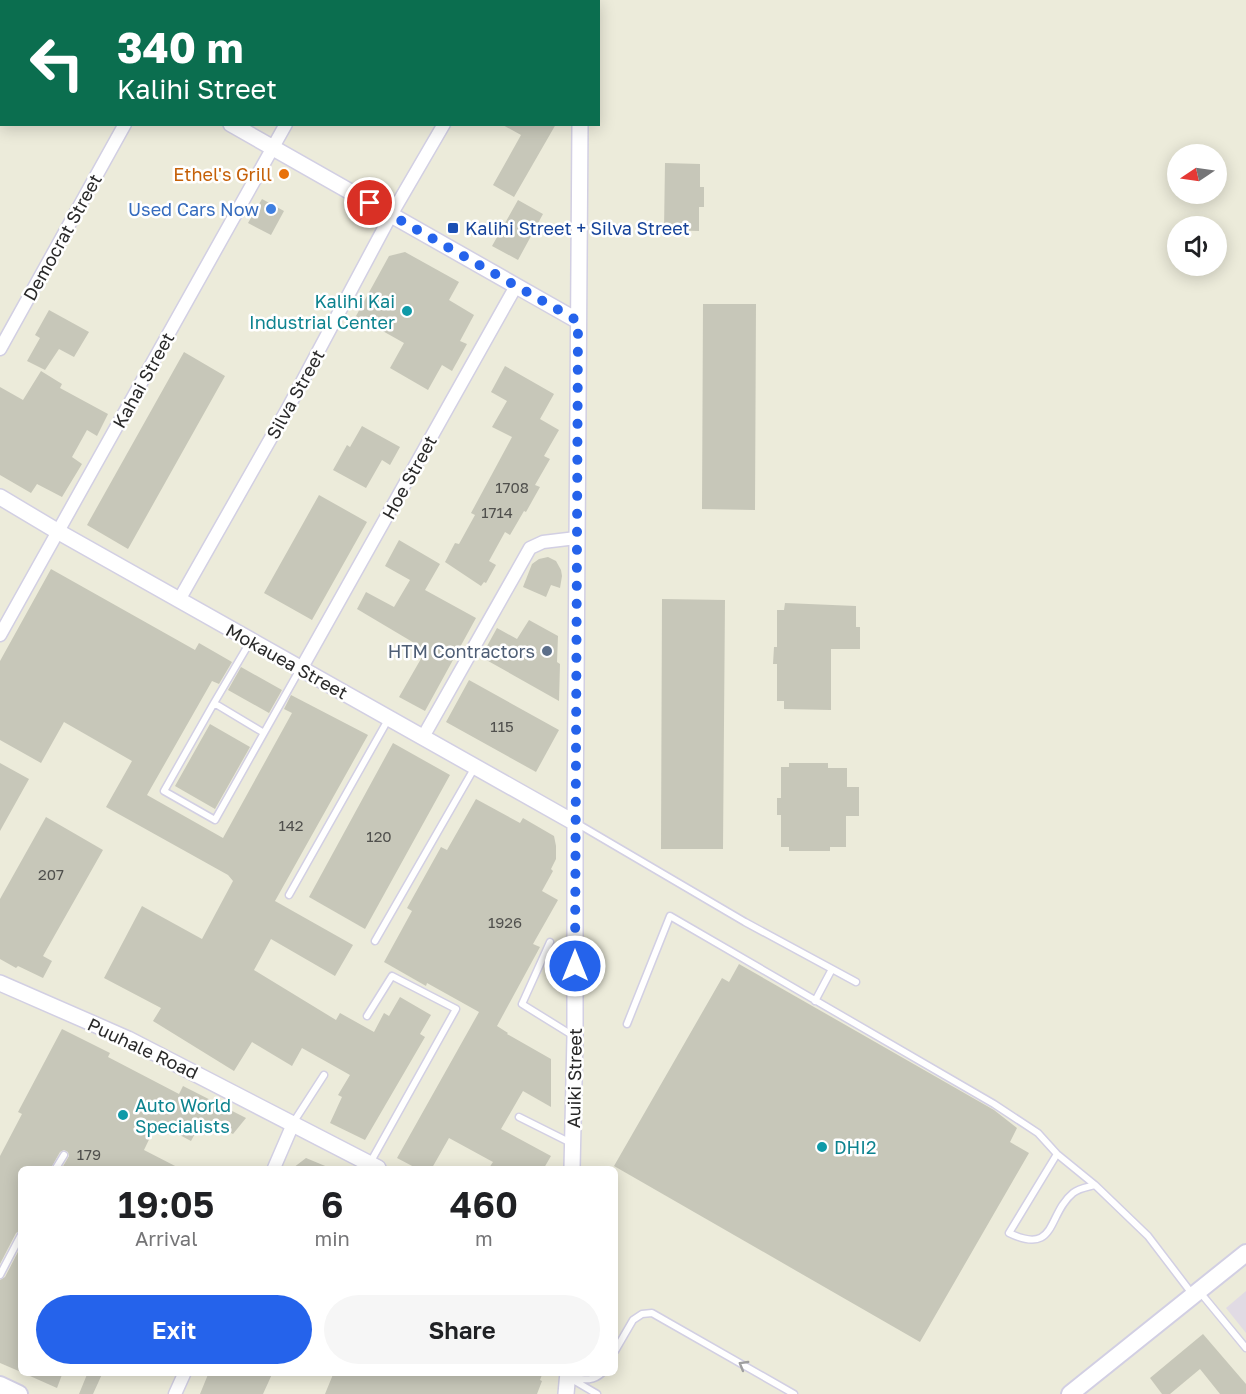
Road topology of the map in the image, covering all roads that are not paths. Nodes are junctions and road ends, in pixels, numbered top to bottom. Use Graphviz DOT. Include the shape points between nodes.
graph roads {
  1 [pos="124,126"];
  2 [pos="234,126"];
  3 [pos="285,126"];
  4 [pos="443,126"];
  5 [pos="580,126"];
  6 [pos="272,148"];
  7 [pos="391,215"];
  8 [pos="516,286"];
  9 [pos="578,321"];
  10 [pos="0,349"];
  11 [pos="0,497"];
  12 [pos="57,531"];
  13 [pos="576,538"];
  14 [pos="179,600"];
  15 [pos="0,635"];
  16 [pos="251,641"];
  17 [pos="301,669"];
  18 [pos="214,703"];
  19 [pos="389,718"];
  20 [pos="264,733"];
  21 [pos="423,737"];
  22 [pos="475,767"];
  23 [pos="575,823"];
  24 [pos="289,895"];
  25 [pos="375,941"];
  26 [pos="550,942"];
  27 [pos="832,969"];
  28 [pos="856,982"];
  29 [pos="0,983"];
  30 [pos="815,1001"];
  31 [pos="367,1016"];
  32 [pos="627,1024"];
  33 [pos="575,1037"];
  34 [pos="324,1075"];
  35 [pos="519,1117"];
  36 [pos="293,1124"];
  37 [pos="573,1144"];
  38 [pos="1057,1154"];
  39 [pos="64,1155"];
  40 [pos="57,1166"];
  41 [pos="275,1166"];
  42 [pos="374,1166"];
  43 [pos="572,1166"];
  44 [pos="1095,1185"];
  45 [pos="18,1241"];
  46 [pos="1246,1253"];
  47 [pos="0,1275"];
  48 [pos="1196,1293"];
  49 [pos="618,1346"];
  50 [pos="1246,1348"];
  51 [pos="183,1376"];
  52 [pos="568,1376"];
  53 [pos="570,1376"];
  54 [pos="572,1376"];
  55 [pos="598,1376"];
  56 [pos="0,1385"];
  57 [pos="19,1394"];
  58 [pos="175,1394"];
  59 [pos="566,1394"];
  60 [pos="597,1394"];
  61 [pos="794,1394"];
  62 [pos="1070,1394"];
  1 -- 10 [label="street, Democrat Street"];
  2 -- 6 [label="street"];
  3 -- 6 [label="street, Kahai Street"];
  4 -- 7 [label="street, Silva Street"];
  5 -- 9 [label="street, Auiki Street"];
  6 -- 7 [label="street"];
  6 -- 12 [label="street, Kahai Street"];
  7 -- 8 [label="street"];
  7 -- 14 [label="street, Silva Street"];
  8 -- 9 [label="street"];
  8 -- 17 [label="street, Hoe Street"];
  9 -- 13 [label="street, Auiki Street"];
  11 -- 12 [label="street, Mokauea Street"];
  12 -- 14 [label="street, Mokauea Street"];
  12 -- 15 [label="street, Kahai Street"];
  13 -- 21 [label="street" via="543,542 530,548"];
  13 -- 23 [label="street, Auiki Street"];
  14 -- 16 [label="street, Mokauea Street"];
  16 -- 17 [label="street, Mokauea Street"];
  16 -- 18 [label="lane"];
  17 -- 19 [label="street, Mokauea Street"];
  17 -- 20 [label="lane"];
  18 -- 20 [label="lane"];
  18 -- 20 [label="lane" via="164,791 215,820"];
  19 -- 21 [label="street, Mokauea Street"];
  19 -- 24 [label="lane"];
  21 -- 22 [label="street, Mokauea Street"];
  22 -- 23 [label="street, Mokauea Street"];
  22 -- 25 [label="lane"];
  23 -- 27 [label="lane"];
  23 -- 33 [label="street, Auiki Street"];
  26 -- 33 [label="lane" via="522,1004"];
  27 -- 28 [label="lane"];
  27 -- 30 [label="lane"];
  29 -- 36 [label="street, Puuhale Road" via="128,1039"];
  30 -- 32 [label="lane" via="670,916"];
  30 -- 38 [label="lane" via="994,1104 1038,1133"];
  31 -- 42 [label="lane" via="392,975 456,1009"];
  33 -- 37 [label="street, Auiki Street"];
  34 -- 36 [label="lane"];
  35 -- 37 [label="lane"];
  36 -- 41 [label="street"];
  36 -- 42 [label="street, Puuhale Road"];
  37 -- 43 [label="street, Auiki Street"];
  38 -- 44 [label="lane"];
  38 -- 44 [label="lane" via="1009,1233 1025,1241 1037,1240 1049,1231 1075,1191"];
  39 -- 40 [label="lane"];
  44 -- 48 [label="lane" via="1148,1236"];
  45 -- 47 [label="lane"];
  46 -- 48 [label="main road"];
  48 -- 50 [label="lane"];
  48 -- 62 [label="main road"];
  61 -- 49 [label="lane, one-way" via="652,1313 633,1320"];
  51 -- 58 [label="street"];
  52 -- 59 [label="street"];
  53 -- 60 [label="lane"];
  54 -- 55 [label="lane" via="587,1380"];
  56 -- 57 [label="main road"];
}
